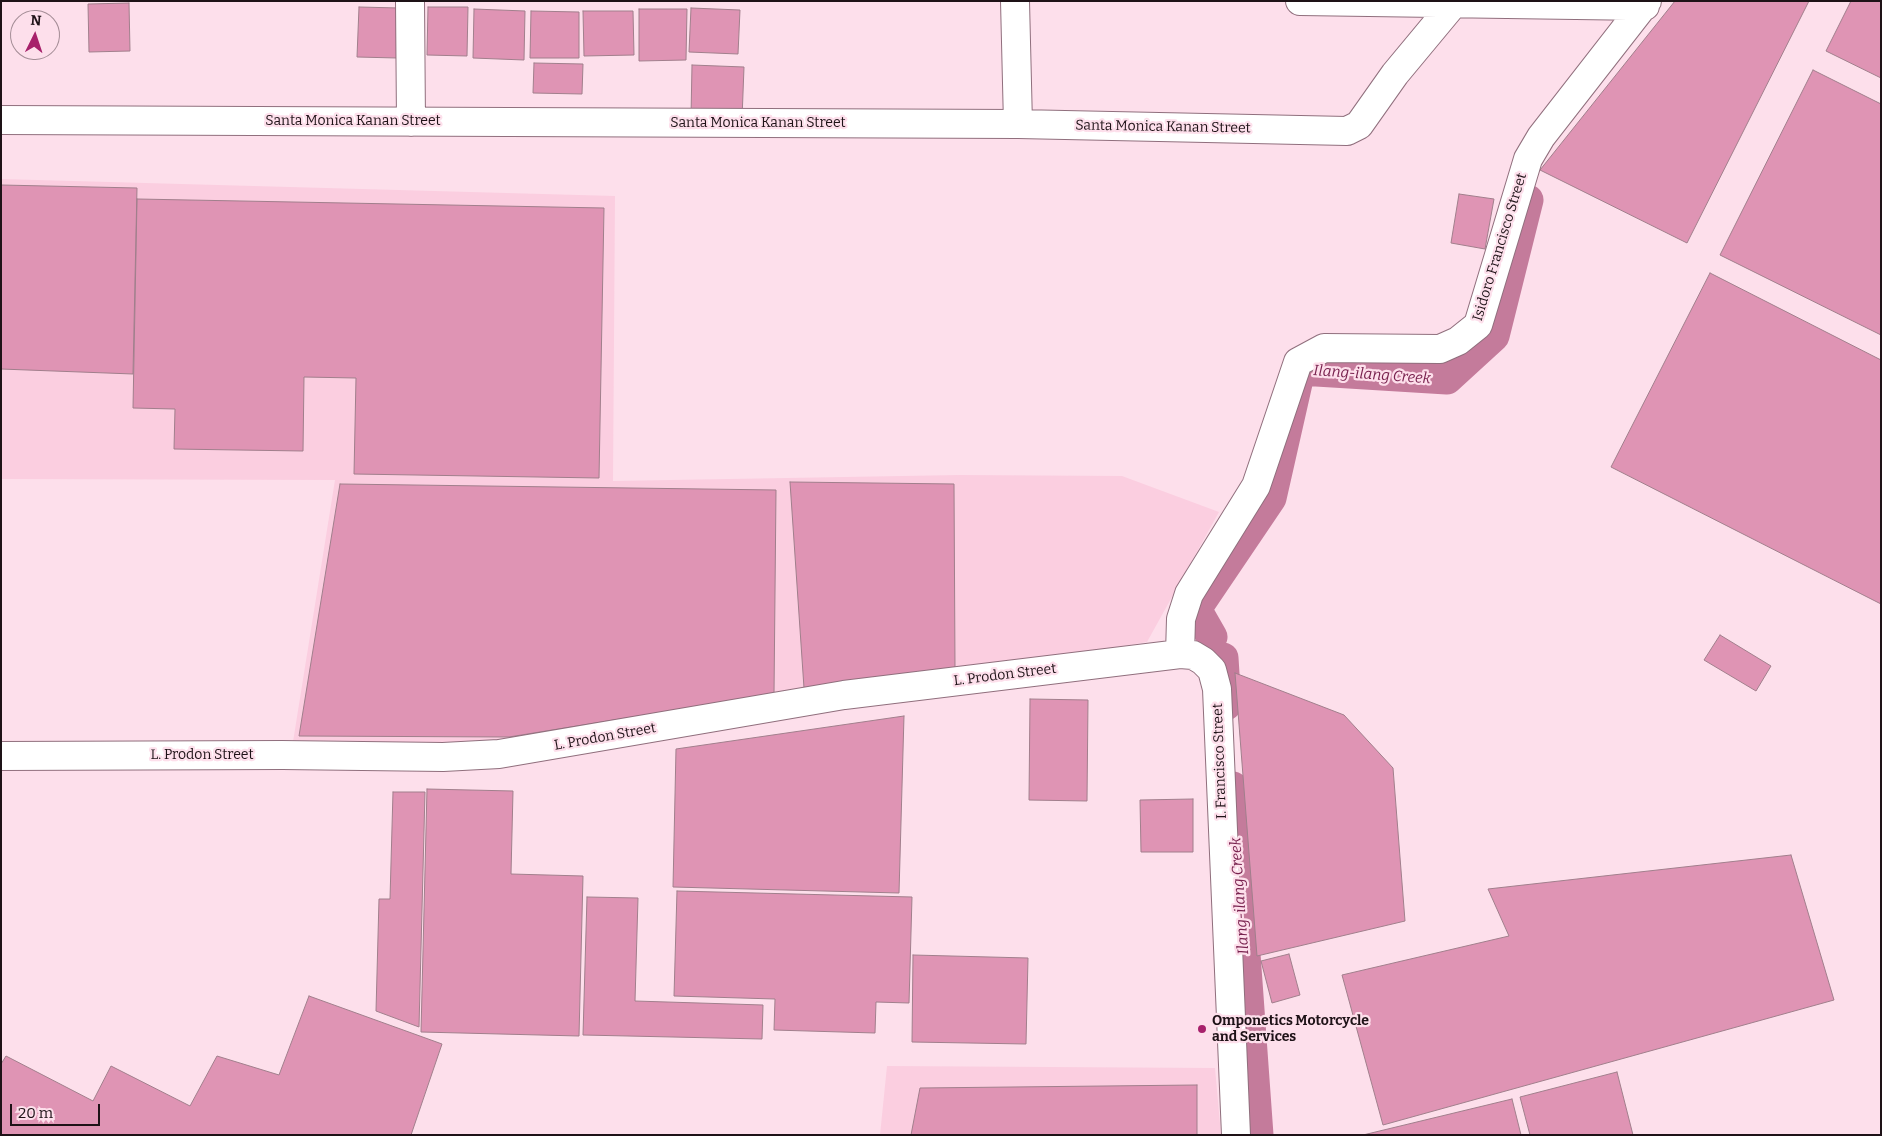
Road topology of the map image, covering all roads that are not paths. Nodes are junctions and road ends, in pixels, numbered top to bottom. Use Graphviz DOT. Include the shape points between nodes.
graph roads {
  1 [pos="410,1"];
  2 [pos="1015,1"];
  3 [pos="1300,1"];
  4 [pos="1454,3"];
  5 [pos="1646,4"];
  6 [pos="1,120"];
  7 [pos="411,122"];
  8 [pos="1018,124"];
  9 [pos="1192,657"];
  10 [pos="1,756"];
  11 [pos="1236,1135"];
  1 -- 7 [label="street"];
  2 -- 8 [label="street"];
  3 -- 4 [label="street"];
  4 -- 5 [label="street"];
  4 -- 8 [label="street, Santa Monica Kanan Street" via="1395,74 1359,125 1347,131"];
  5 -- 9 [label="street, Isidoro Francisco Street" via="1541,136 1528,159 1478,325 1458,341 1440,349 1324,348 1298,362 1256,486 1189,594 1181,619"];
  6 -- 7 [label="street, Santa Monica Kanan Street"];
  7 -- 8 [label="street, Santa Monica Kanan Street"];
  9 -- 10 [label="street, L. Prodon Street" via="844,695 490,755"];
  9 -- 11 [label="street, I. Francisco Street" via="1212,670 1217,689"];
}
